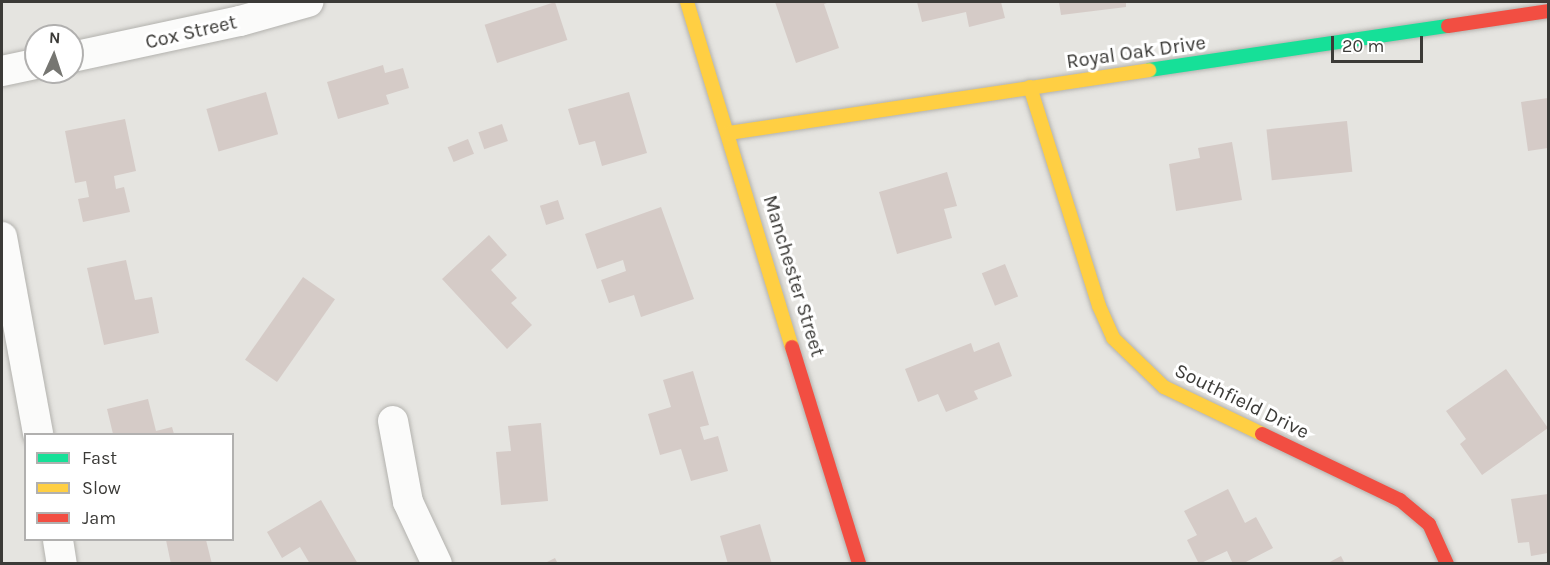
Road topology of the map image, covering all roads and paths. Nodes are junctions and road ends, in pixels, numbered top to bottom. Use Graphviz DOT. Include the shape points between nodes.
graph roads {
  1 [pos="308,2"];
  2 [pos="687,2"];
  3 [pos="1548,11"];
  4 [pos="84,54"];
  5 [pos="24,66"];
  6 [pos="2,71"];
  7 [pos="1030,87"];
  8 [pos="729,133"];
  9 [pos="2,237"];
  10 [pos="393,421"];
  11 [pos="38,433"];
  12 [pos="58,541"];
  13 [pos="62,564"];
  14 [pos="437,564"];
  15 [pos="859,564"];
  16 [pos="1447,564"];
  1 -- 4 [label="street, Cox Street" via="240,21"];
  2 -- 8 [label="street, Manchester Street"];
  3 -- 7 [label="street, Royal Oak Drive"];
  5 -- 6 [label="street"];
  7 -- 8 [label="street, Royal Oak Drive"];
  7 -- 16 [label="street, Southfield Drive" via="1099,306 1113,338 1164,387 1400,500 1429,524"];
  8 -- 15 [label="street, Manchester Street"];
  9 -- 11 [label="street"];
  10 -- 14 [label="street" via="408,502"];
  12 -- 13 [label="street"];
}
